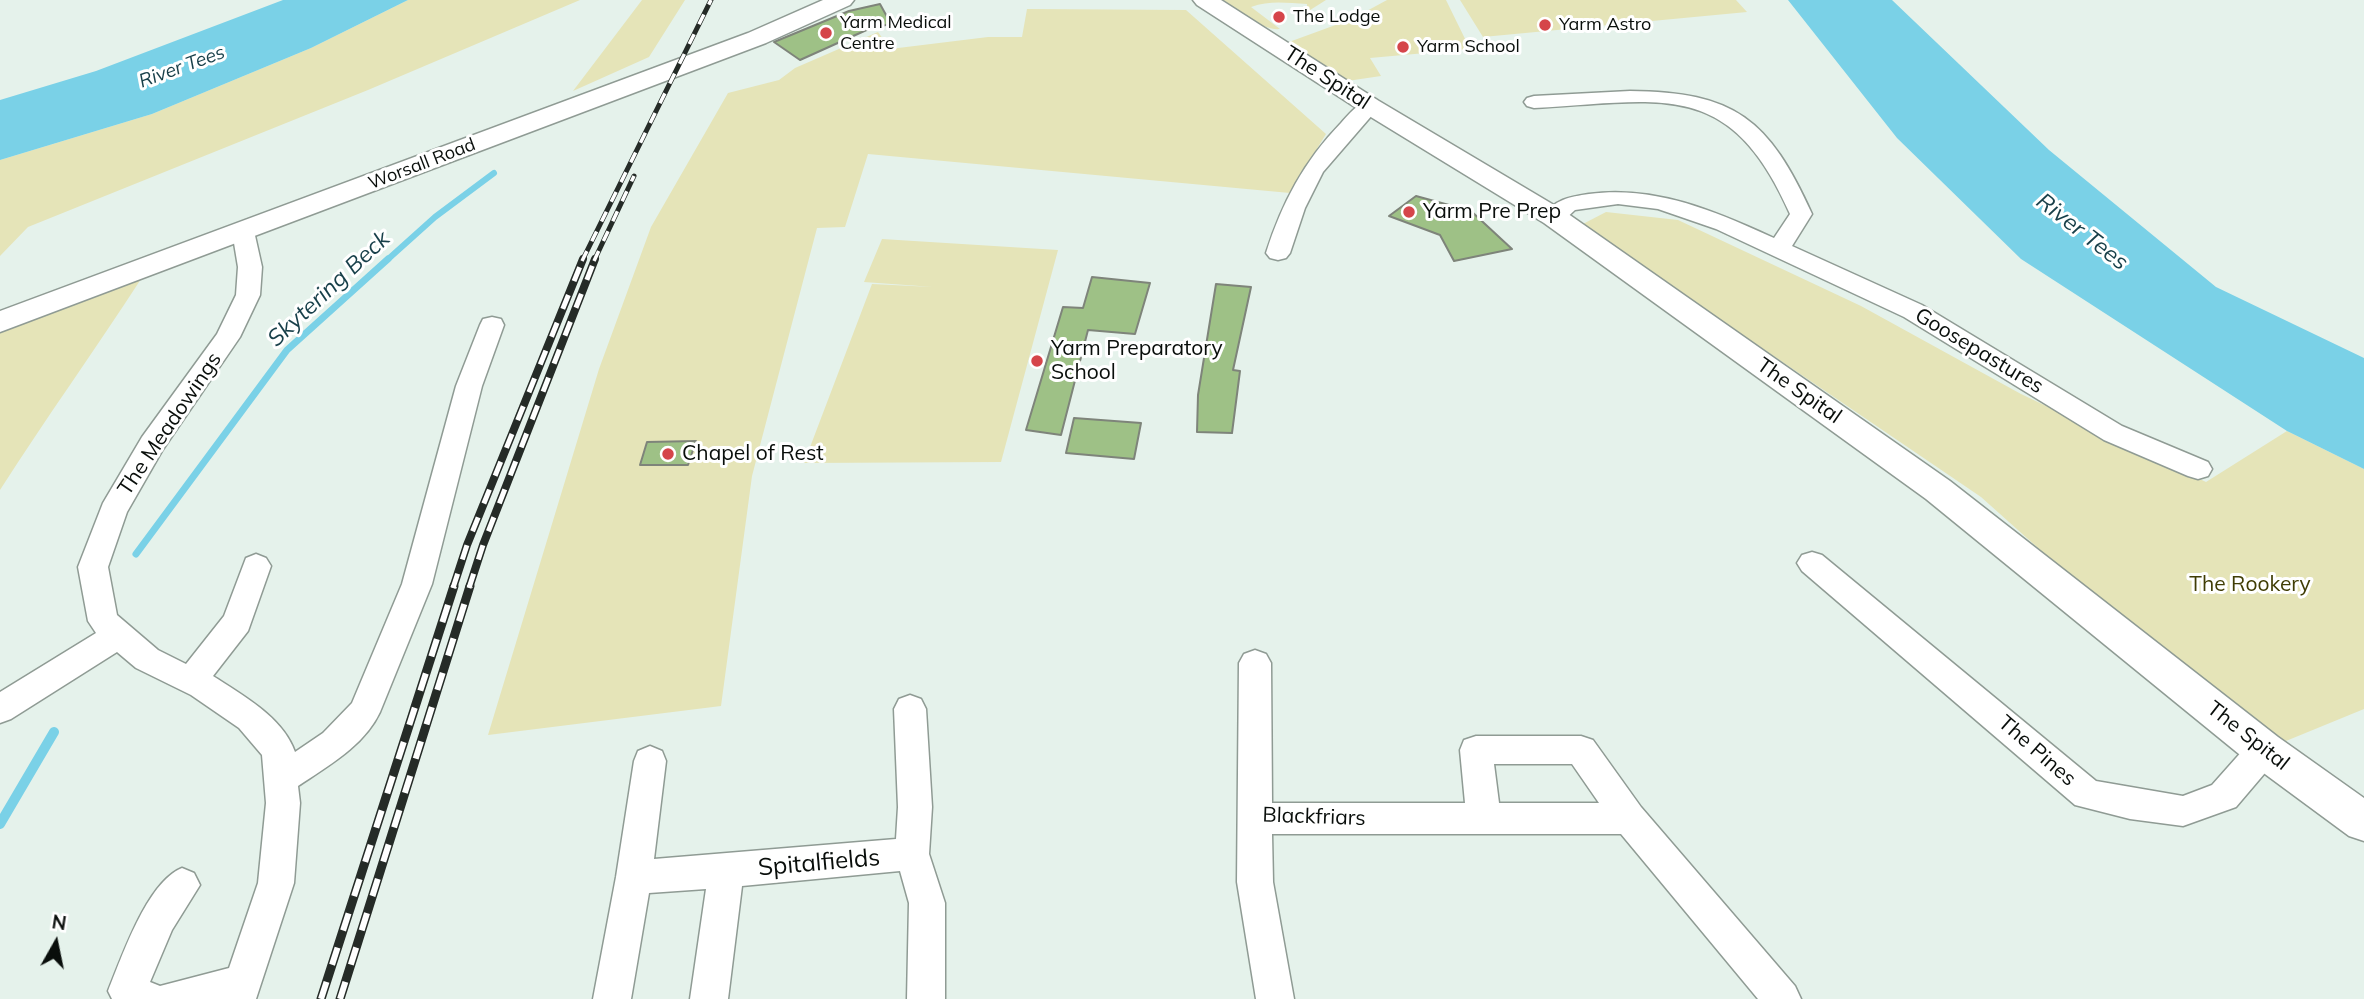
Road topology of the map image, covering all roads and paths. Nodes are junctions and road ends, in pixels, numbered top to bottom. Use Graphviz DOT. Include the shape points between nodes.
graph roads {
  1 [pos="842,0"];
  2 [pos="1205,0"];
  3 [pos="1534,102"];
  4 [pos="1370,106"];
  5 [pos="1554,217"];
  6 [pos="243,231"];
  7 [pos="1779,249"];
  8 [pos="1279,253"];
  9 [pos="0,322"];
  10 [pos="492,325"];
  11 [pos="2184,454"];
  12 [pos="256,566"];
  13 [pos="1831,568"];
  14 [pos="119,635"];
  15 [pos="1255,663"];
  16 [pos="191,681"];
  17 [pos="0,709"];
  18 [pos="910,709"];
  19 [pos="2264,750"];
  20 [pos="650,761"];
  21 [pos="281,779"];
  22 [pos="1484,818"];
  23 [pos="1629,818"];
  24 [pos="1254,819"];
  25 [pos="2364,822"];
  26 [pos="912,854"];
  27 [pos="726,872"];
  28 [pos="634,877"];
  29 [pos="182,885"];
  30 [pos="239,991"];
  31 [pos="147,999"];
  32 [pos="173,999"];
  33 [pos="612,999"];
  34 [pos="709,999"];
  35 [pos="926,999"];
  36 [pos="1275,999"];
  37 [pos="1783,999"];
  1 -- 6 [label="main road, Worsall Road" via="757,38"];
  2 -- 4 [label="main road, The Spital"];
  3 -- 7 [label="street" via="1575,109 1642,98 1696,101 1720,109 1750,131 1787,180 1801,214"];
  4 -- 5 [label="main road, The Spital"];
  4 -- 8 [label="street" via="1334,140 1308,175 1289,214"];
  5 -- 7 [label="street, Goosepastures" via="1568,204 1618,197 1662,203"];
  5 -- 19 [label="main road, The Spital" via="1938,490"];
  6 -- 9 [label="main road, Worsall Road"];
  6 -- 14 [label="street, The Meadowings" via="250,267 248,295 229,337 152,444 113,511 93,567 103,621"];
  7 -- 11 [label="street, Goosepastures" via="1913,311 2113,433"];
  10 -- 21 [label="street" via="469,386 417,584 364,712 335,743"];
  12 -- 16 [label="street" via="237,622"];
  13 -- 19 [label="street, The Pines" via="2087,794 2183,811 2224,796"];
  14 -- 16 [label="street, The Meadowings" via="147,659"];
  14 -- 17 [label="street"];
  15 -- 24 [label="street, Blackfriars"];
  16 -- 21 [label="street, The Meadowings" via="250,718 278,750"];
  18 -- 26 [label="street" via="915,807"];
  19 -- 25 [label="main road, The Spital"];
  20 -- 28 [label="street"];
  21 -- 30 [label="street, The Meadowings" via="276,883"];
  22 -- 23 [label="street, Blackfriars"];
  22 -- 23 [label="street" via="1476,750 1581,750"];
  22 -- 24 [label="street, Blackfriars"];
  23 -- 37 [label="street"];
  24 -- 36 [label="street" via="1255,882"];
  26 -- 27 [label="street, Spitalfields"];
  26 -- 35 [label="street" via="927,903"];
  27 -- 28 [label="street, Spitalfields"];
  27 -- 34 [label="street"];
  28 -- 33 [label="street"];
  29 -- 31 [label="street" via="159,918 127,991"];
  30 -- 32 [label="street, The Meadowings"];
}
